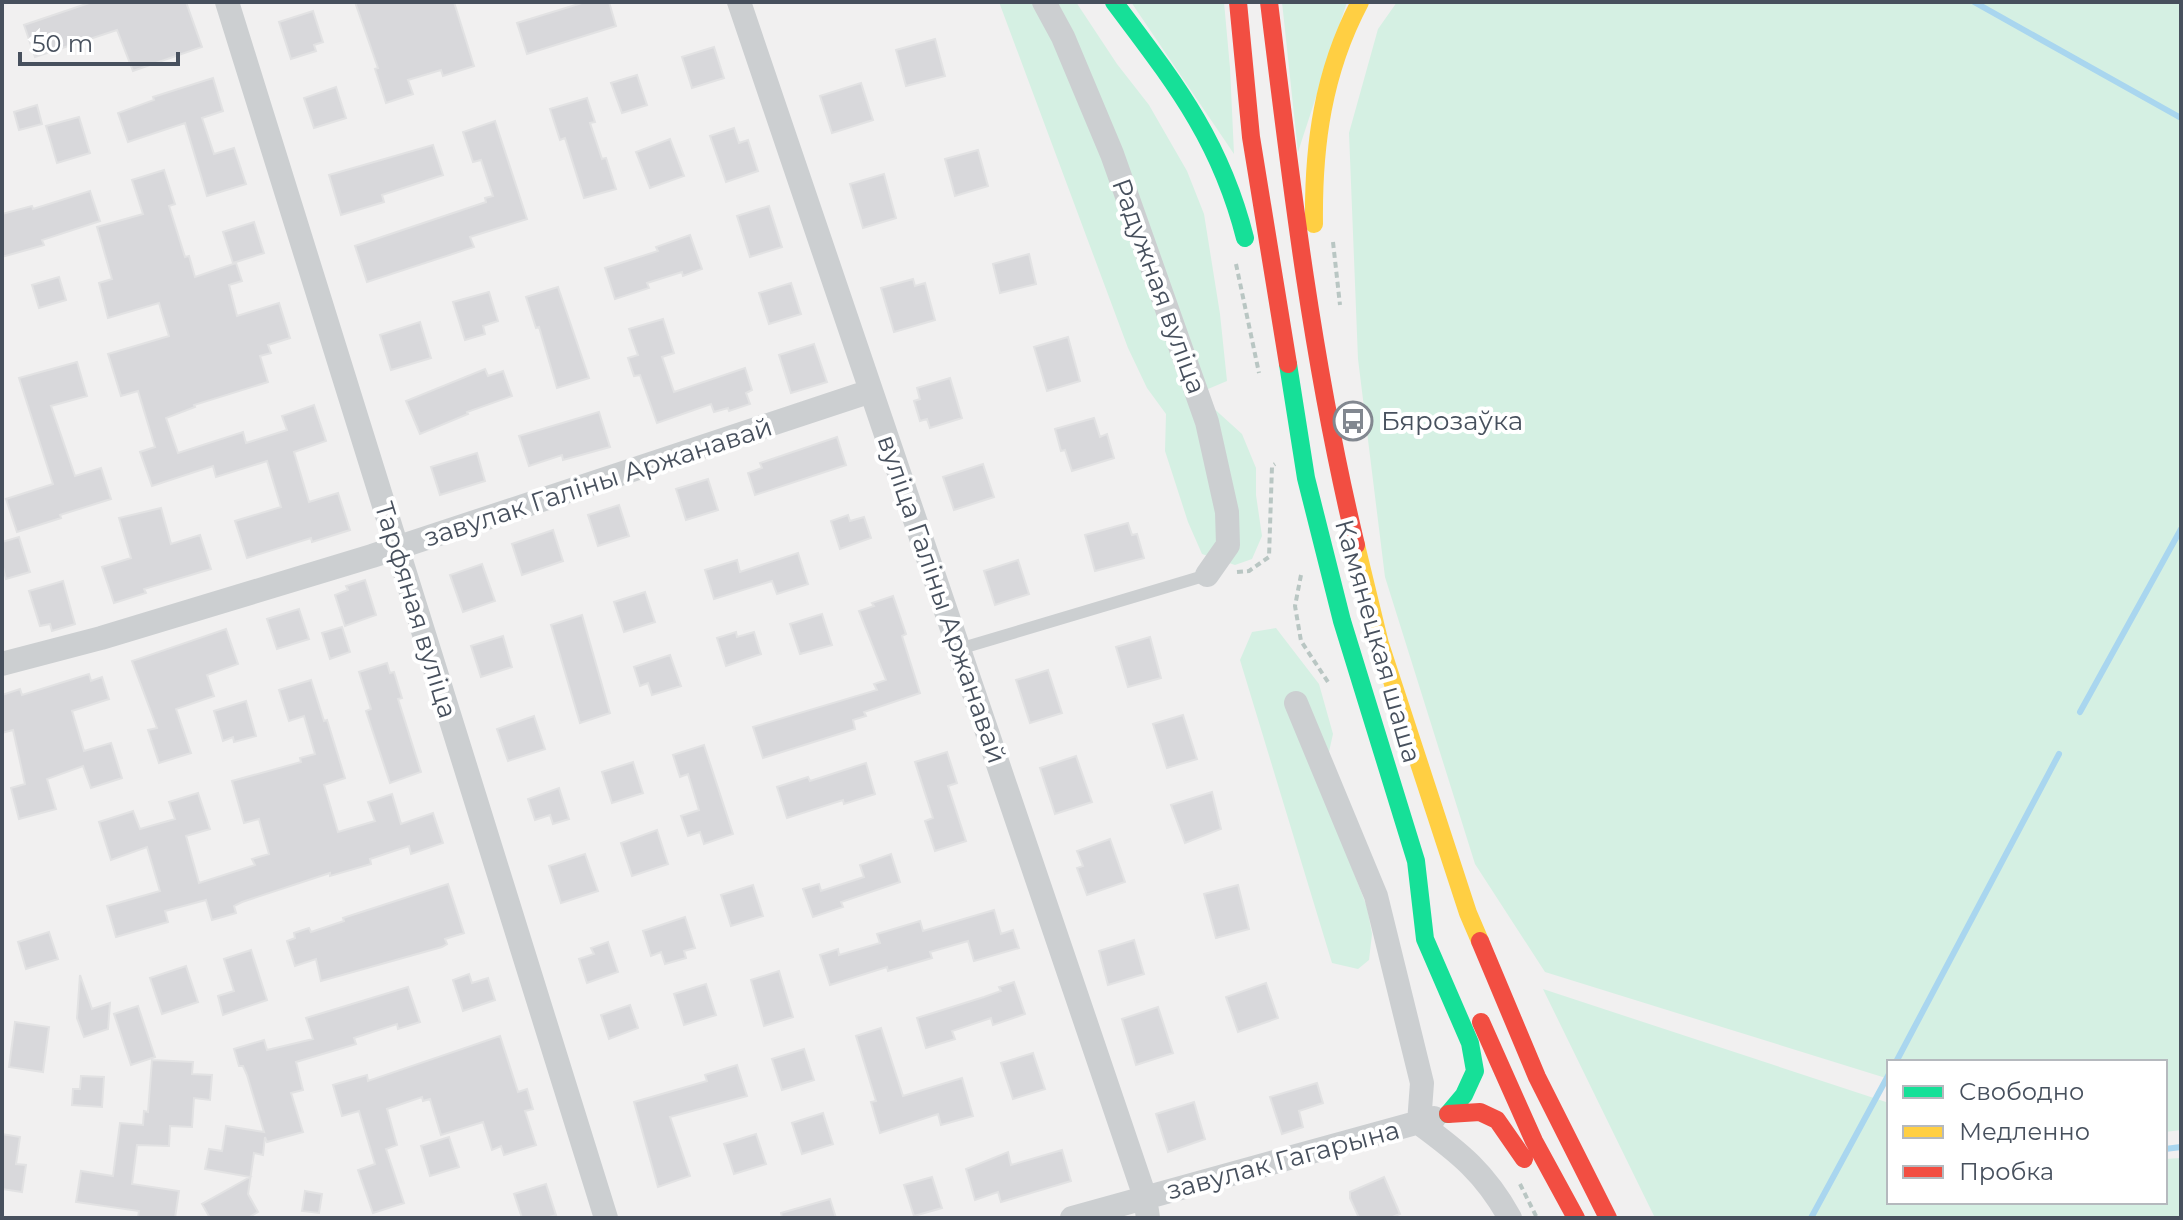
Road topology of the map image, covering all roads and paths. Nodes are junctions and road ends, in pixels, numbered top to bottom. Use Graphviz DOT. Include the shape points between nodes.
graph roads {
  1 [pos="227,2"];
  2 [pos="739,2"];
  3 [pos="1044,2"];
  4 [pos="1114,2"];
  5 [pos="1238,2"];
  6 [pos="1269,2"];
  7 [pos="1360,2"];
  8 [pos="1332,235"];
  9 [pos="1248,251"];
  10 [pos="1340,307"];
  11 [pos="1266,341"];
  12 [pos="1318,361"];
  13 [pos="871,391"];
  14 [pos="1299,443"];
  15 [pos="1282,457"];
  16 [pos="397,548"];
  17 [pos="1249,571"];
  18 [pos="1207,575"];
  19 [pos="959,649"];
  20 [pos="2,664"];
  21 [pos="1296,703"];
  22 [pos="1416,861"];
  23 [pos="1440,920"];
  24 [pos="1476,1008"];
  25 [pos="1448,1114"];
  26 [pos="1419,1123"];
  27 [pos="1146,1208"];
  28 [pos="606,1218"];
  29 [pos="1072,1218"];
  30 [pos="1510,1218"];
  31 [pos="1555,1218"];
  32 [pos="1576,1218"];
  33 [pos="1608,1218"];
  1 -- 16 [label="street, Тарфяная вуліца"];
  2 -- 13 [label="street, вуліца Галіны Аржанавай"];
  3 -- 18 [label="street, Радужная вуліца" via="1112,154 1207,422 1227,512 1228,545"];
  4 -- 9 [label="main road" via="1176,84 1218,152 1239,207"];
  5 -- 14 [label="main road, Камянецкая шаша" via="1251,137"];
  6 -- 12 [label="main road, Камянецкая шаша"];
  7 -- 12 [label="main road" via="1335,58 1319,123 1314,216 1323,310"];
  8 -- 10 [label="path"];
  11 -- 14 [label="main road" via="1276,390"];
  12 -- 33 [label="main road, Камянецкая шаша" via="1380,644 1468,913 1537,1077"];
  13 -- 16 [label="street, завулак Галіны Аржанавай"];
  13 -- 19 [label="street, вуліца Галіны Аржанавай"];
  14 -- 22 [label="main road, Камянецкая шаша" via="1342,621"];
  15 -- 17 [label="path" via="1272,466 1269,557"];
  16 -- 20 [label="street, завулак Галіны Аржанавай"];
  16 -- 28 [label="street, Тарфяная вуліца"];
  18 -- 19 [label="lane"];
  19 -- 27 [label="street, вуліца Галіны Аржанавай"];
  21 -- 26 [label="street" via="1376,896 1422,1083"];
  22 -- 23 [label="main road"];
  22 -- 25 [label="main road, Камянецкая шаша" via="1425,939 1470,1043 1475,1071"];
  24 -- 32 [label="main road" via="1534,1141"];
  25 -- 26 [label="street, завулак Гагарына"];
  25 -- 31 [label="main road" via="1480,1112 1497,1120"];
  26 -- 27 [label="street, завулак Гагарына"];
  26 -- 30 [label="street" via="1464,1156"];
  27 -- 29 [label="street, завулак Гагарына"];
}
